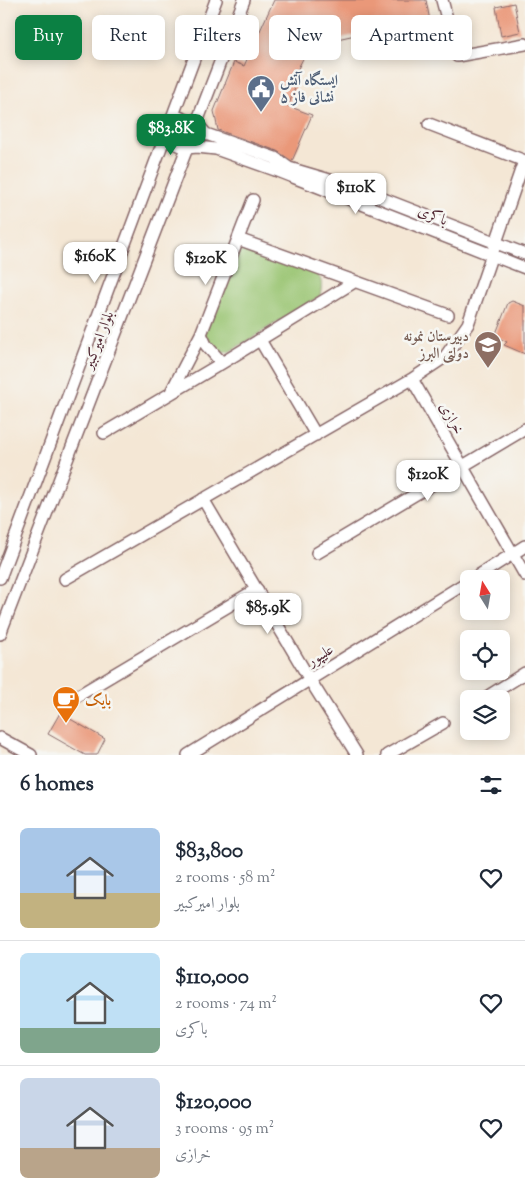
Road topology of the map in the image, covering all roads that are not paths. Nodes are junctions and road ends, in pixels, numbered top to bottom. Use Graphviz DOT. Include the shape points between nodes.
graph roads {
  1 [pos="216,0"];
  2 [pos="244,0"];
  3 [pos="442,0"];
  4 [pos="525,44"];
  5 [pos="174,115"];
  6 [pos="197,124"];
  7 [pos="429,124"];
  8 [pos="164,139"];
  9 [pos="188,148"];
  10 [pos="524,161"];
  11 [pos="253,200"];
  12 [pos="238,239"];
  13 [pos="496,243"];
  14 [pos="491,254"];
  15 [pos="525,254"];
  16 [pos="525,268"];
  17 [pos="354,282"];
  18 [pos="448,316"];
  19 [pos="201,334"];
  20 [pos="260,340"];
  21 [pos="222,363"];
  22 [pos="412,380"];
  23 [pos="170,394"];
  24 [pos="525,429"];
  25 [pos="104,433"];
  26 [pos="316,435"];
  27 [pos="462,466"];
  28 [pos="203,499"];
  29 [pos="525,546"];
  30 [pos="317,554"];
  31 [pos="513,554"];
  32 [pos="487,570"];
  33 [pos="525,575"];
  34 [pos="0,578"];
  35 [pos="65,579"];
  36 [pos="460,587"];
  37 [pos="256,590"];
  38 [pos="0,634"];
  39 [pos="525,673"];
  40 [pos="310,680"];
  41 [pos="498,690"];
  42 [pos="69,701"];
  43 [pos="443,723"];
  44 [pos="0,738"];
  45 [pos="31,755"];
  46 [pos="188,755"];
  47 [pos="357,755"];
  48 [pos="387,755"];
  1 -- 5 [label="street, بلوار امیرکبیر"];
  2 -- 6 [label="street, بلوار امیرکبیر"];
  3 -- 4 [label="street" via="457,56"];
  5 -- 6 [label="street, باکری"];
  5 -- 8 [label="street, بلوار امیرکبیر"];
  6 -- 9 [label="street, بلوار امیرکبیر"];
  6 -- 13 [label="street, باکری" via="206,134 275,158 289,168 350,186"];
  7 -- 10 [label="street"];
  8 -- 9 [label="street, باکری"];
  8 -- 34 [label="street, بلوار امیرکبیر"];
  9 -- 14 [label="street, باکری" via="216,149 267,166"];
  9 -- 38 [label="street, بلوار امیرکبیر"];
  10 -- 13 [label="street"];
  11 -- 12 [label="street"];
  12 -- 17 [label="street"];
  12 -- 19 [label="street"];
  13 -- 14 [label="street"];
  13 -- 15 [label="street, باکری"];
  14 -- 16 [label="street, باکری"];
  14 -- 22 [label="street" via="468,324 445,357"];
  17 -- 18 [label="street"];
  17 -- 20 [label="street"];
  19 -- 21 [label="street"];
  19 -- 23 [label="street"];
  20 -- 21 [label="street"];
  20 -- 26 [label="street"];
  21 -- 23 [label="street"];
  22 -- 26 [label="street"];
  22 -- 27 [label="street, خرازی"];
  23 -- 25 [label="street"];
  24 -- 27 [label="street"];
  26 -- 28 [label="street"];
  27 -- 30 [label="street"];
  27 -- 31 [label="street, خرازی"];
  28 -- 35 [label="street"];
  28 -- 37 [label="street"];
  29 -- 31 [label="street"];
  31 -- 32 [label="street"];
  31 -- 33 [label="street, خرازی"];
  36 -- 40 [label="street, علیپور"];
  37 -- 40 [label="street"];
  37 -- 42 [label="street"];
  39 -- 41 [label="street"];
  40 -- 46 [label="street, علیپور"];
  40 -- 47 [label="street"];
  43 -- 48 [label="street"];
  44 -- 45 [label="street"];
}
